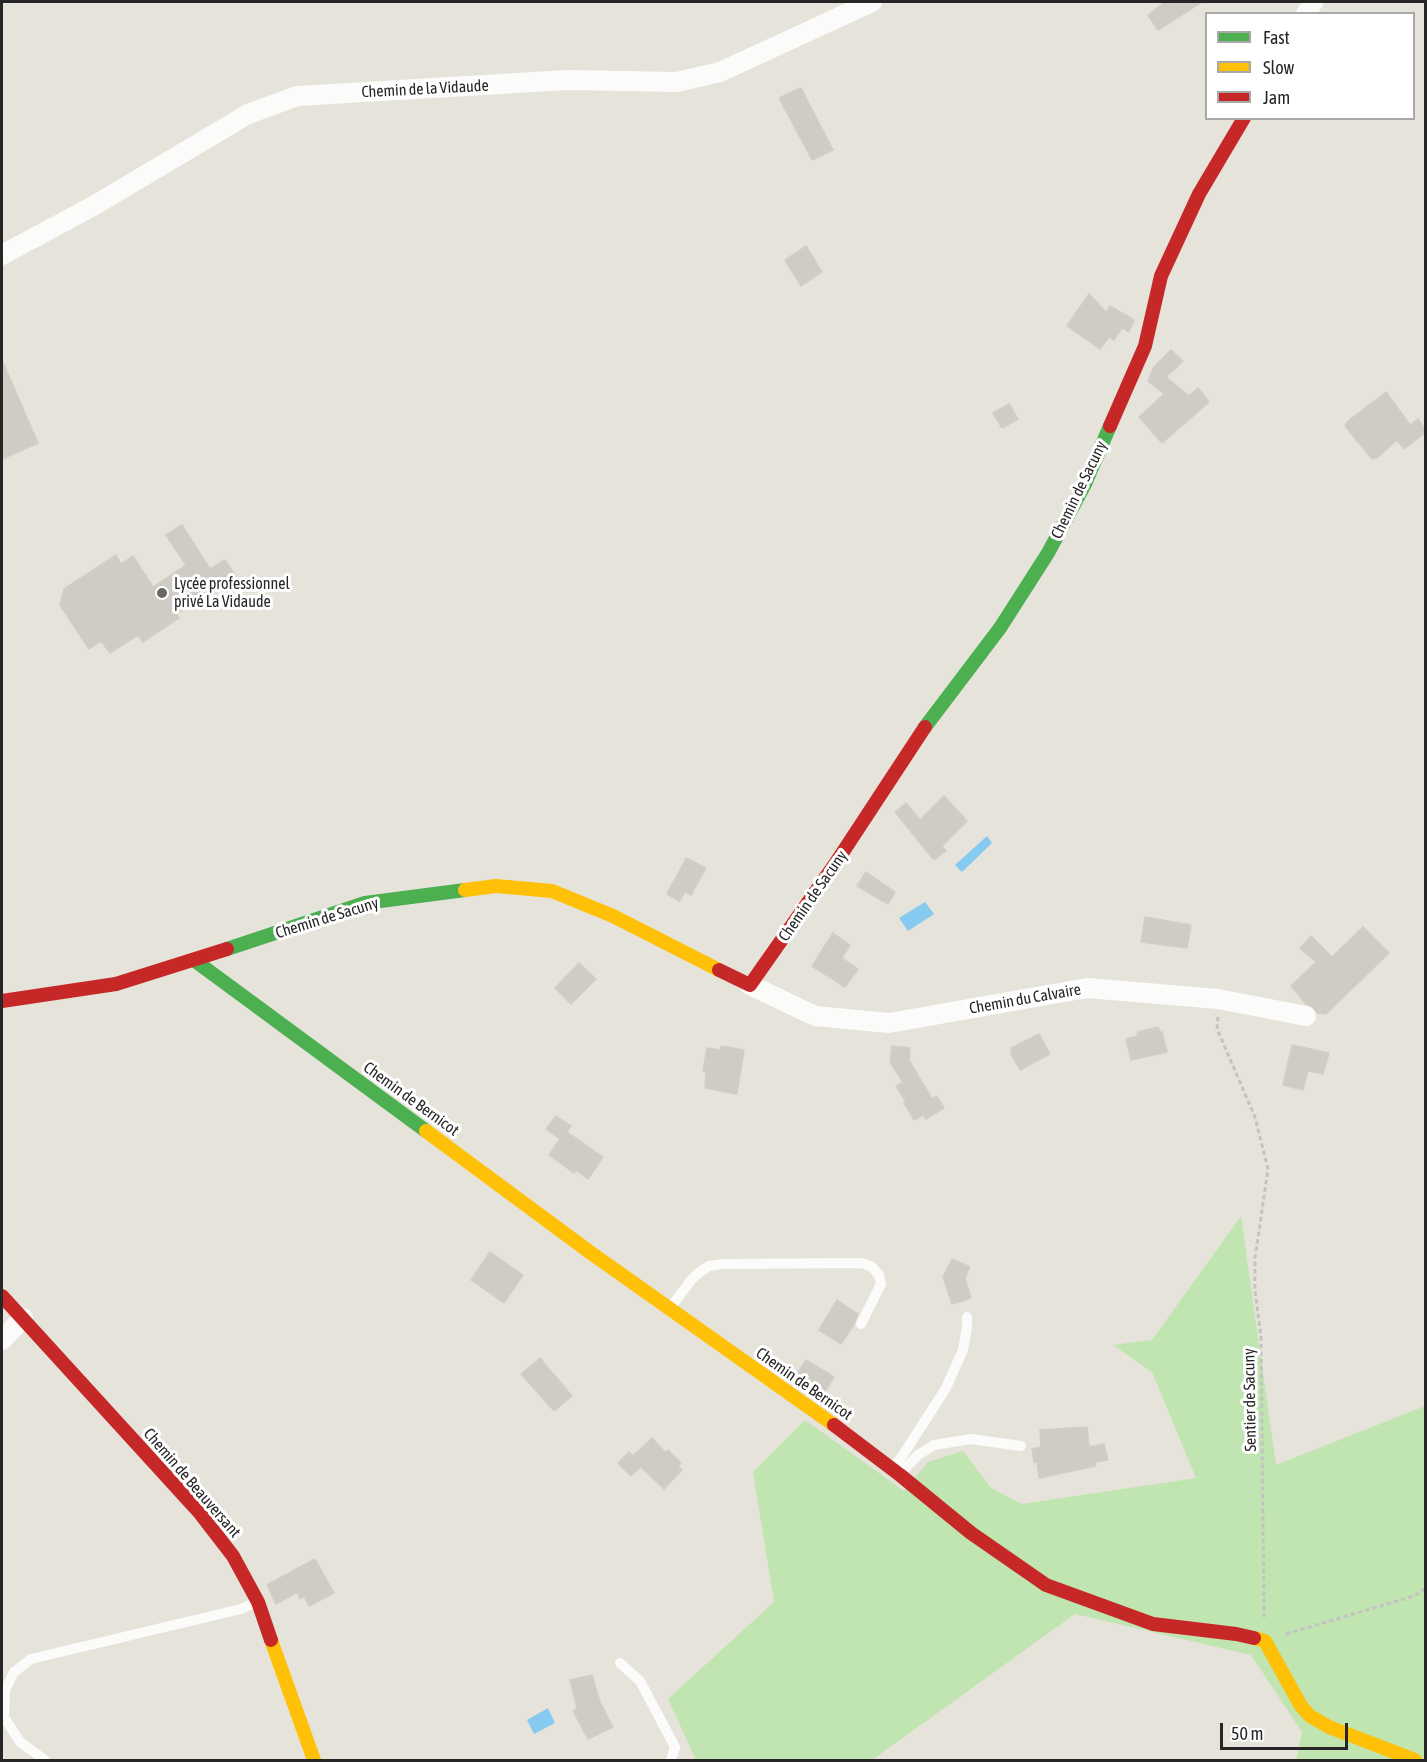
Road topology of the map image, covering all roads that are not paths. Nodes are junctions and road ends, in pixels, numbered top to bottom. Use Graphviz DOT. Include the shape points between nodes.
graph roads {
  1 [pos="872,2"];
  2 [pos="1243,120"];
  3 [pos="2,255"];
  4 [pos="194,960"];
  5 [pos="750,985"];
  6 [pos="2,1001"];
  7 [pos="1306,1016"];
  8 [pos="2,1296"];
  9 [pos="669,1309"];
  10 [pos="967,1317"];
  11 [pos="23,1318"];
  12 [pos="861,1324"];
  13 [pos="2,1340"];
  14 [pos="1020,1446"];
  15 [pos="896,1472"];
  16 [pos="258,1602"];
  17 [pos="620,1663"];
  18 [pos="45,1761"];
  19 [pos="314,1761"];
  20 [pos="671,1761"];
  21 [pos="1415,1761"];
  1 -- 3 [label="street, Chemin de la Vidaude" via="720,72 677,82 568,80 297,96 248,114"];
  2 -- 5 [label="street, Chemin de Sacuny" via="1199,194 1161,276 1145,346 1085,484 1048,553 1000,628 916,739"];
  4 -- 5 [label="street, Chemin de Sacuny" via="365,903 496,886 552,891 613,916"];
  4 -- 6 [label="street, Chemin de Sacuny" via="116,984"];
  4 -- 9 [label="street, Chemin de Bernicot"];
  5 -- 7 [label="street, Chemin du Calvaire" via="815,1016 889,1023 1087,988 1218,999"];
  8 -- 11 [label="street, Chemin de Beauversant"];
  9 -- 12 [label="lane" via="692,1279 709,1266 862,1263 872,1267 881,1284"];
  9 -- 15 [label="street, Chemin de Bernicot"];
  10 -- 15 [label="lane" via="963,1350 946,1388"];
  11 -- 13 [label="street"];
  11 -- 16 [label="street, Chemin de Beauversant" via="199,1512 233,1556"];
  14 -- 15 [label="lane" via="971,1439 934,1445"];
  15 -- 21 [label="street, Chemin de Bernicot" via="971,1533 1046,1585 1153,1624 1265,1641 1310,1716"];
  16 -- 18 [label="lane" via="31,1659 14,1672 5,1690 4,1717 20,1742"];
  16 -- 19 [label="street, Chemin de Beauversant"];
  17 -- 20 [label="lane" via="640,1681 675,1747"];
}
